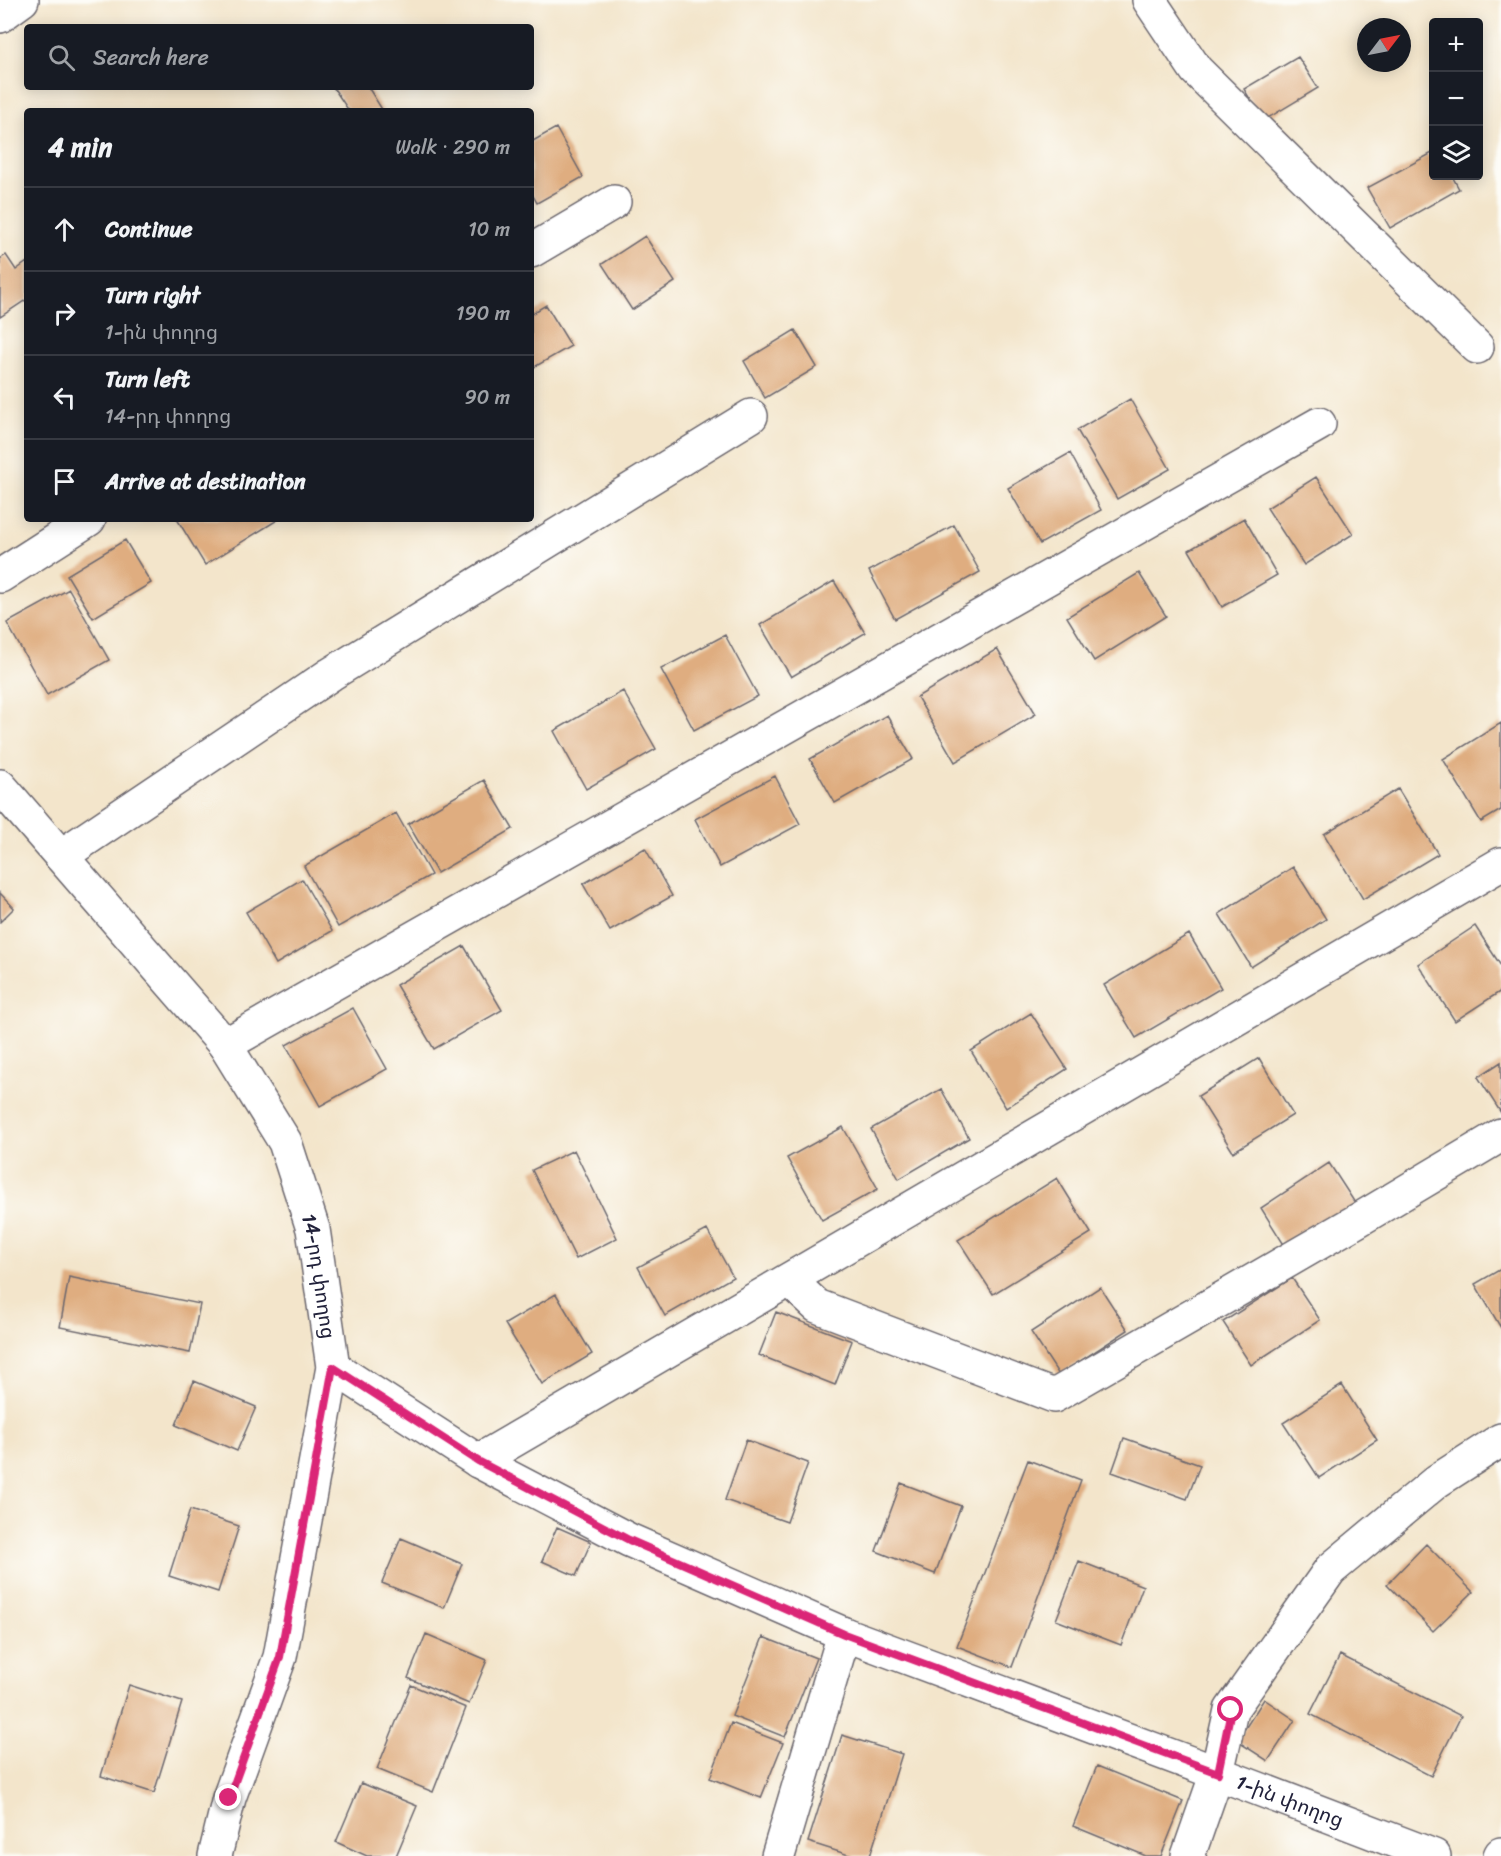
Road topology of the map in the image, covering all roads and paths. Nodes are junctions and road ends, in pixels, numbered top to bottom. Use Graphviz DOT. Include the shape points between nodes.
graph roads {
  1 [pos="22,0"];
  2 [pos="1149,0"];
  3 [pos="0,16"];
  4 [pos="614,202"];
  5 [pos="534,249"];
  6 [pos="1477,347"];
  7 [pos="751,416"];
  8 [pos="1318,424"];
  9 [pos="84,522"];
  10 [pos="0,576"];
  11 [pos="0,786"];
  12 [pos="61,856"];
  13 [pos="1501,864"];
  14 [pos="225,1045"];
  15 [pos="1501,1135"];
  16 [pos="789,1280"];
  17 [pos="333,1367"];
  18 [pos="1501,1440"];
  19 [pos="478,1461"];
  20 [pos="844,1634"];
  21 [pos="1218,1773"];
  22 [pos="215,1856"];
  23 [pos="778,1856"];
  24 [pos="1188,1856"];
  25 [pos="1434,1856"];
  1 -- 3 [label="street"];
  2 -- 6 [label="street" via="1196,70"];
  4 -- 5 [label="street"];
  7 -- 12 [label="street" via="331,674"];
  8 -- 14 [label="street"];
  9 -- 10 [label="street"];
  11 -- 12 [label="street, 14-րդ փողոց"];
  12 -- 14 [label="street, 14-րդ փողոց"];
  13 -- 16 [label="street"];
  14 -- 17 [label="street, 14-րդ փողոց" via="285,1142 313,1229"];
  15 -- 16 [label="street" via="1054,1396 817,1306"];
  16 -- 19 [label="street"];
  17 -- 19 [label="street, 1-ին փողոց"];
  17 -- 22 [label="street, 14-րդ փողոց" via="280,1657 229,1798"];
  18 -- 21 [label="street" via="1437,1481 1330,1570 1231,1710"];
  19 -- 20 [label="street, 1-ին փողոց" via="629,1540"];
  20 -- 21 [label="street, 1-ին փողոց"];
  20 -- 23 [label="street"];
  21 -- 24 [label="street"];
  21 -- 25 [label="street, 1-ին փողոց"];
}
